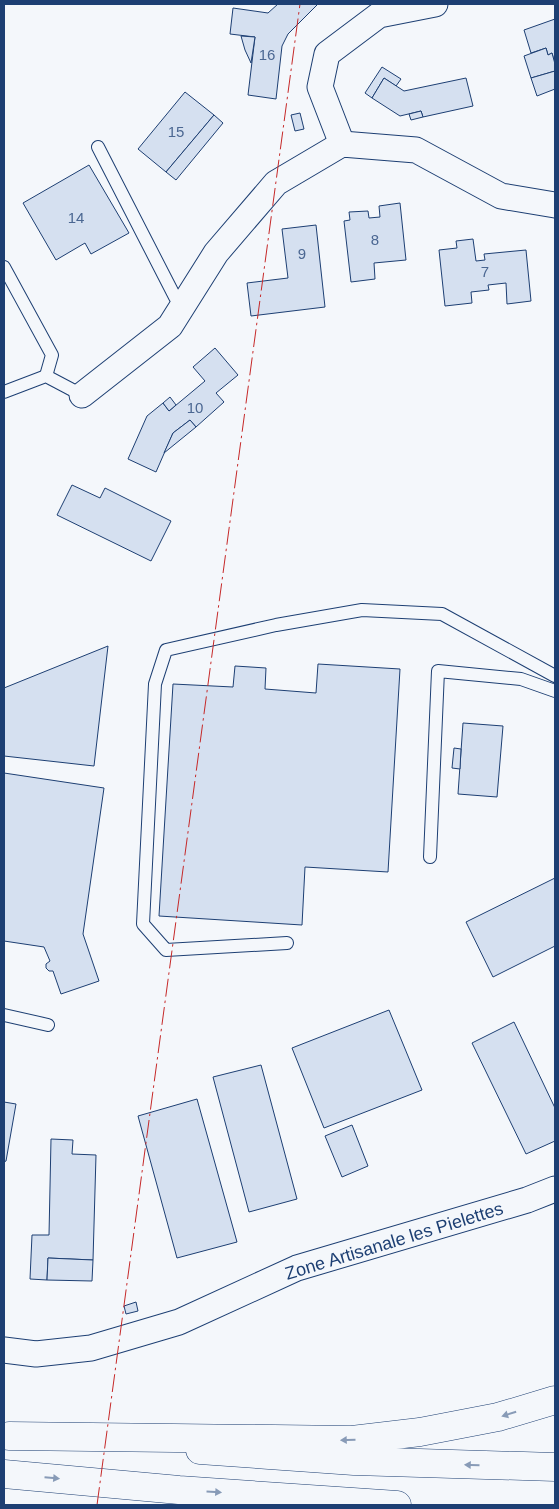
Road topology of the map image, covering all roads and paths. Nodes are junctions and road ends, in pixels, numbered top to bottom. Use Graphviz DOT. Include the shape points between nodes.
graph roads {
  1 [pos="435,4"];
  2 [pos="342,144"];
  3 [pos="98,147"];
  4 [pos="555,205"];
  5 [pos="4,266"];
  6 [pos="182,306"];
  7 [pos="46,376"];
  8 [pos="4,392"];
  9 [pos="82,395"];
  10 [pos="555,676"];
  11 [pos="555,692"];
  12 [pos="430,857"];
  13 [pos="287,943"];
  14 [pos="4,1015"];
  15 [pos="48,1025"];
  16 [pos="555,1189"];
  17 [pos="4,1350"];
  18 [pos="555,1400"];
  19 [pos="6,1436"];
  20 [pos="555,1468"];
  21 [pos="4,1474"];
  22 [pos="179,1497"];
  23 [pos="277,1501"];
  24 [pos="397,1505"];
  1 -- 2 [label="street" via="380,15 327,54 320,86"];
  2 -- 4 [label="street" via="416,150 501,196"];
  2 -- 6 [label="street" via="276,183 216,253"];
  3 -- 6 [label="lane"];
  5 -- 7 [label="lane" via="52,355"];
  6 -- 9 [label="street" via="170,326"];
  7 -- 8 [label="lane"];
  7 -- 9 [label="lane"];
  10 -- 13 [label="lane" via="442,614 362,610 276,624 166,650 155,684 143,924 166,950"];
  11 -- 12 [label="lane" via="521,679 438,671"];
  14 -- 15 [label="lane"];
  16 -- 17 [label="street, Zone Artisanale les Pielettes" via="297,1268 179,1322 91,1348 36,1354"];
  18 -- 19 [label="main road, one-way" via="498,1417 420,1432 352,1440"];
  20 -- 19 [label="main road, one-way" via="354,1461"];
  21 -- 22 [label="main road, one-way"];
  22 -- 23 [label="main road, one-way"];
  23 -- 24 [label="main road"];
}
